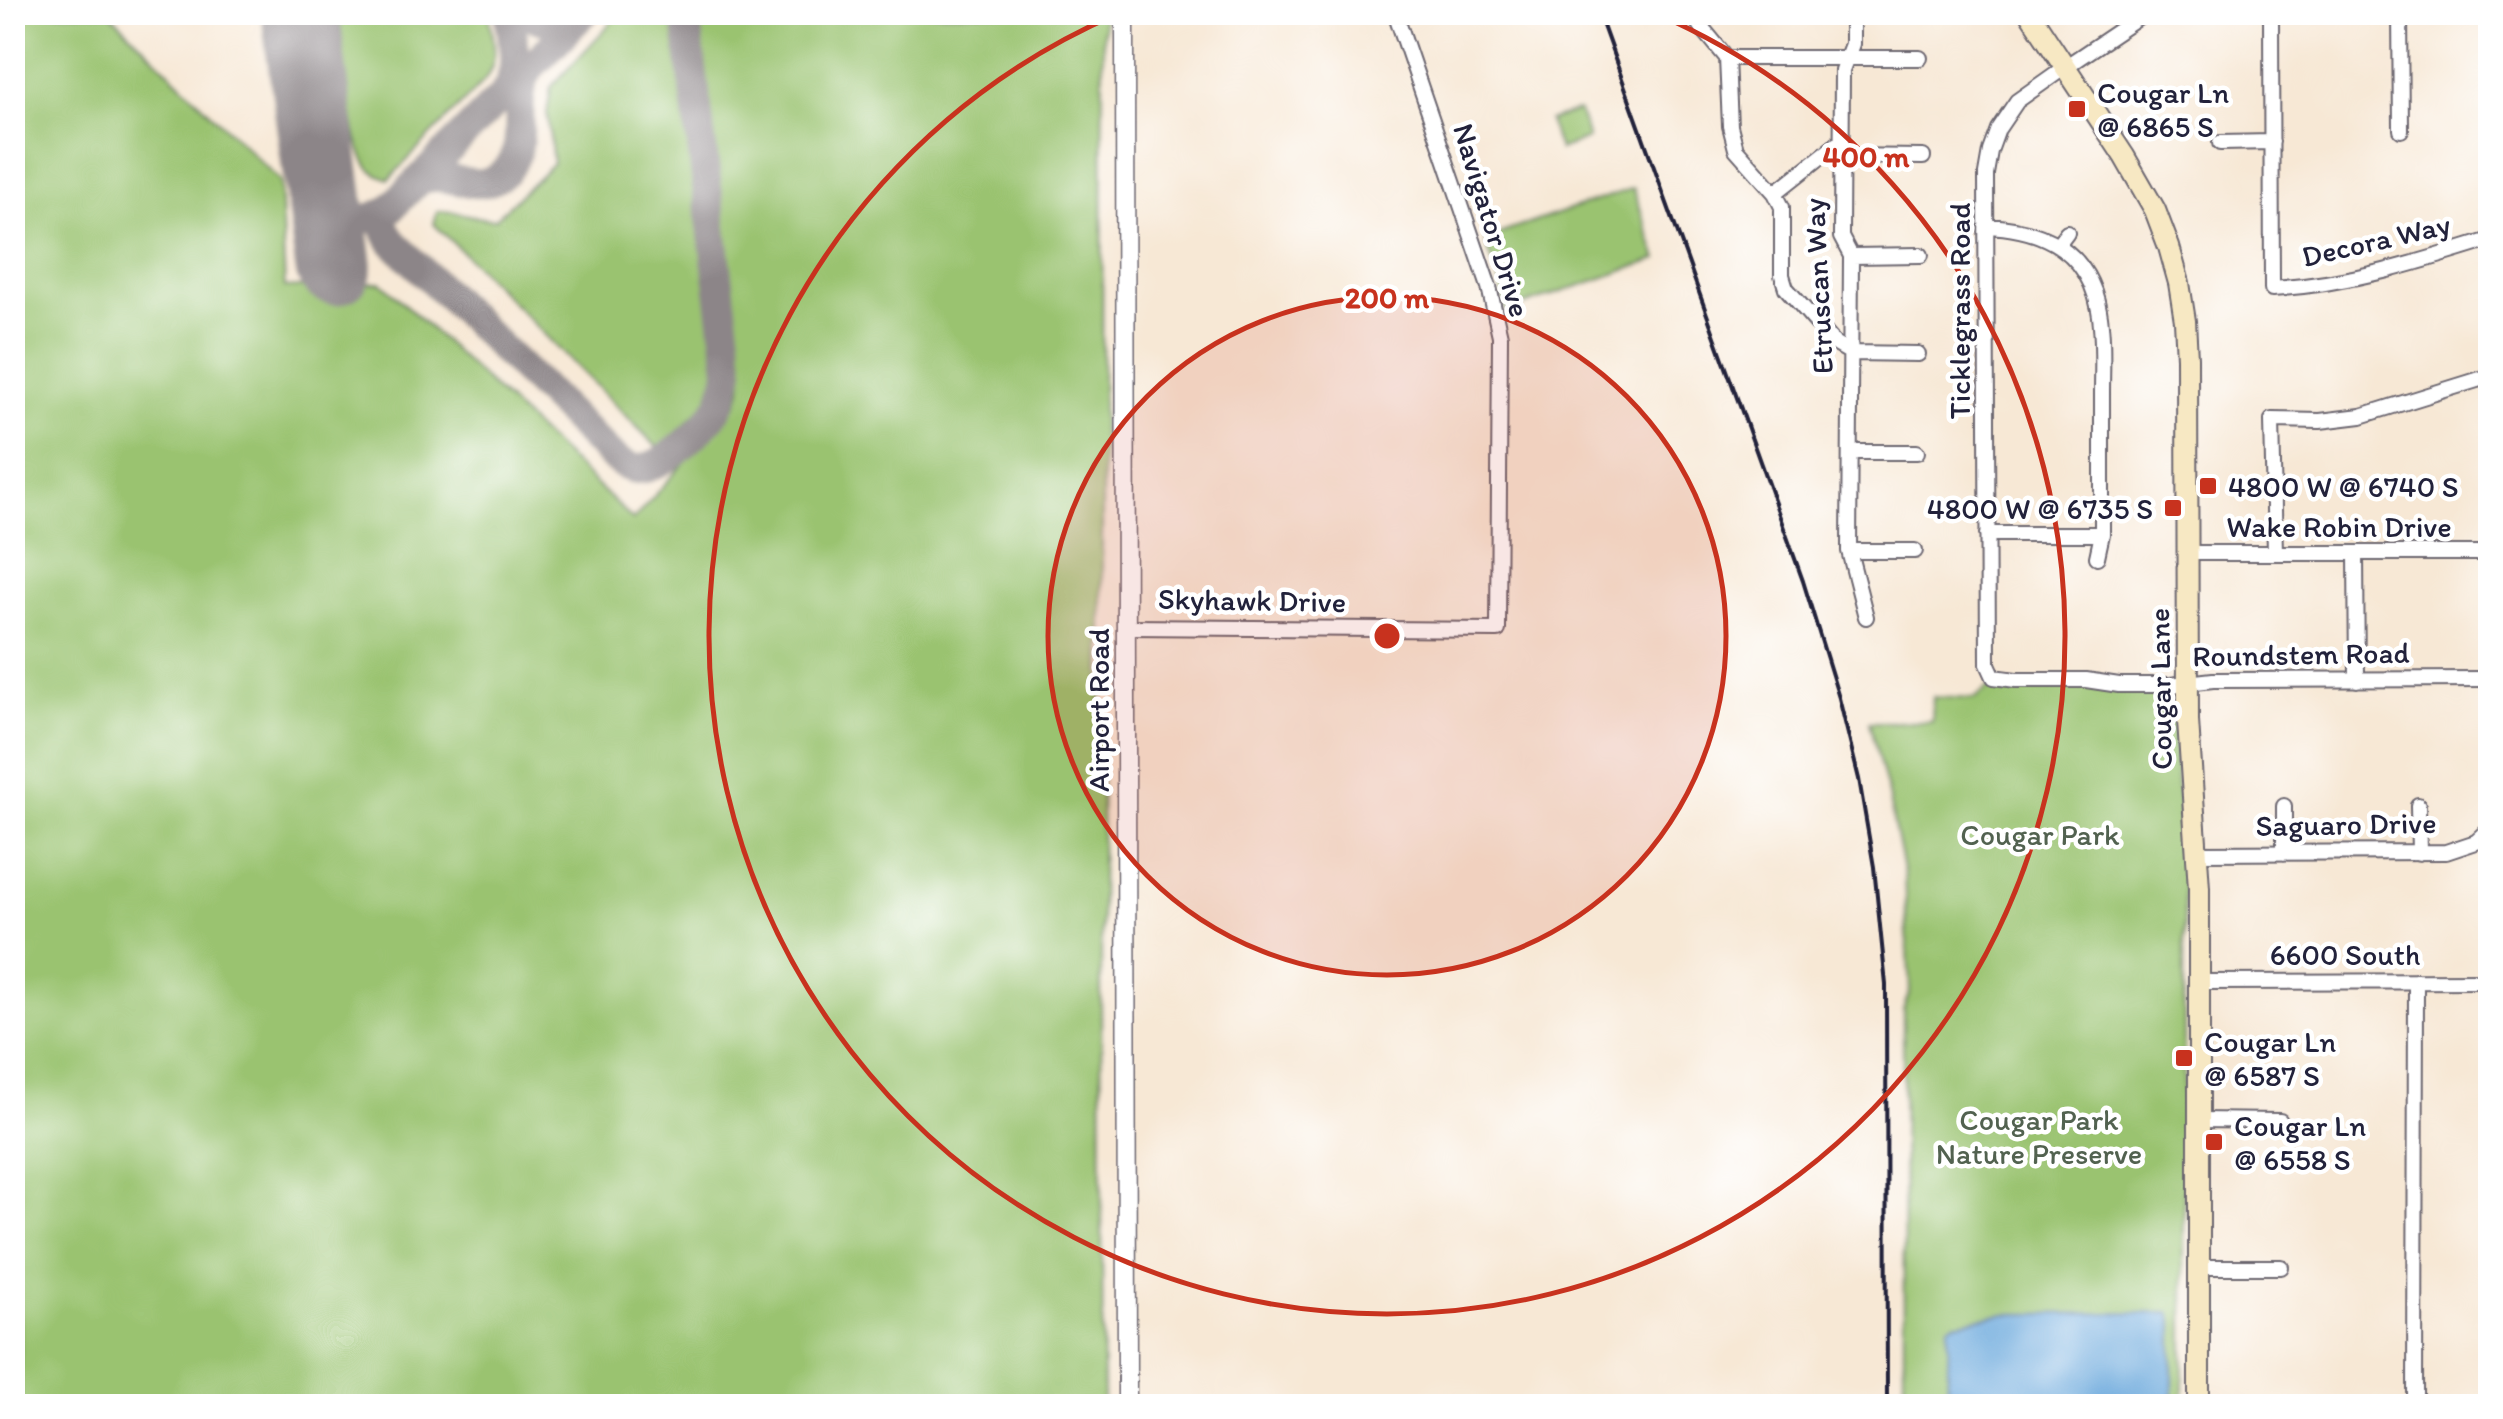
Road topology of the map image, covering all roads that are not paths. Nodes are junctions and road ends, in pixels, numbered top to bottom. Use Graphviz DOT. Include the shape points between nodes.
graph roads {
  1 [pos="1125,12"];
  2 [pos="1395,12"];
  3 [pos="1688,12"];
  4 [pos="1852,12"];
  5 [pos="2029,12"];
  6 [pos="2271,12"];
  7 [pos="2400,12"];
  8 [pos="2142,14"];
  9 [pos="1727,58"];
  10 [pos="1847,58"];
  11 [pos="1920,58"];
  12 [pos="2065,66"];
  13 [pos="2401,130"];
  14 [pos="2220,142"];
  15 [pos="2272,142"];
  16 [pos="1841,149"];
  17 [pos="1922,157"];
  18 [pos="1775,193"];
  19 [pos="1986,226"];
  20 [pos="2490,240"];
  21 [pos="1921,255"];
  22 [pos="1851,256"];
  23 [pos="1850,353"];
  24 [pos="1918,354"];
  25 [pos="2490,376"];
  26 [pos="1851,452"];
  27 [pos="1917,452"];
  28 [pos="1987,534"];
  29 [pos="2102,534"];
  30 [pos="1915,550"];
  31 [pos="1849,551"];
  32 [pos="2188,553"];
  33 [pos="2276,553"];
  34 [pos="2356,553"];
  35 [pos="2490,553"];
  36 [pos="2098,557"];
  37 [pos="1866,617"];
  38 [pos="1126,627"];
  39 [pos="1498,630"];
  40 [pos="1994,677"];
  41 [pos="2490,679"];
  42 [pos="2356,680"];
  43 [pos="2188,683"];
  44 [pos="2284,806"];
  45 [pos="2418,806"];
  46 [pos="2490,829"];
  47 [pos="2197,853"];
  48 [pos="2284,853"];
  49 [pos="2418,853"];
  50 [pos="2416,981"];
  51 [pos="2490,981"];
  52 [pos="2199,982"];
  53 [pos="2199,1120"];
  54 [pos="2280,1121"];
  55 [pos="2199,1267"];
  56 [pos="2281,1267"];
  57 [pos="1127,1406"];
  58 [pos="2199,1406"];
  59 [pos="2415,1406"];
  60 [pos="2490,1406"];
  1 -- 38 [label="street, Airport Road"];
  2 -- 39 [label="street, Navigator Drive" via="1500,336"];
  3 -- 9 [label="street"];
  4 -- 10 [label="street, Etruscan Way"];
  5 -- 12 [label="main road, Cougar Lane"];
  6 -- 15 [label="street"];
  7 -- 13 [label="street"];
  8 -- 12 [label="street, Ticklegrass Road"];
  9 -- 10 [label="street"];
  9 -- 18 [label="street" via="1732,139"];
  10 -- 11 [label="street"];
  10 -- 16 [label="street, Etruscan Way"];
  12 -- 19 [label="street, Ticklegrass Road" via="2017,101 1998,129 1987,162"];
  12 -- 32 [label="main road, Cougar Lane" via="2146,192 2174,265 2186,340"];
  14 -- 15 [label="street"];
  15 -- 20 [label="street, Decora Way" via="2272,289 2380,274"];
  16 -- 17 [label="street"];
  16 -- 18 [label="street"];
  16 -- 22 [label="street, Etruscan Way" via="1841,236"];
  18 -- 23 [label="street" via="1782,207 1784,283"];
  19 -- 28 [label="street, Ticklegrass Road"];
  19 -- 29 [label="street" via="2062,238 2099,309"];
  21 -- 22 [label="street"];
  22 -- 23 [label="street, Etruscan Way"];
  23 -- 24 [label="street"];
  23 -- 26 [label="street, Etruscan Way"];
  25 -- 33 [label="street" via="2362,416 2272,420"];
  26 -- 27 [label="street"];
  26 -- 31 [label="street, Etruscan Way"];
  28 -- 29 [label="street"];
  28 -- 40 [label="street, Ticklegrass Road" via="1988,664"];
  29 -- 36 [label="street"];
  30 -- 31 [label="street"];
  31 -- 37 [label="street, Etruscan Way"];
  32 -- 33 [label="street, Wake Robin Drive"];
  32 -- 43 [label="main road, Cougar Lane"];
  33 -- 34 [label="street, Wake Robin Drive"];
  34 -- 35 [label="street, Wake Robin Drive"];
  34 -- 42 [label="street"];
  38 -- 39 [label="street, Skyhawk Drive"];
  38 -- 57 [label="street, Airport Road"];
  40 -- 43 [label="street, Roundstem Road"];
  41 -- 42 [label="street, Roundstem Road"];
  42 -- 43 [label="street, Roundstem Road"];
  43 -- 47 [label="main road, Cougar Lane"];
  44 -- 48 [label="street"];
  45 -- 49 [label="street"];
  46 -- 49 [label="street, Saguaro Drive" via="2461,848"];
  47 -- 48 [label="street, Saguaro Drive"];
  47 -- 52 [label="main road, Cougar Lane"];
  48 -- 49 [label="street, Saguaro Drive"];
  50 -- 51 [label="street, 6600 South"];
  50 -- 52 [label="street, 6600 South"];
  50 -- 59 [label="street"];
  52 -- 53 [label="main road, Cougar Lane"];
  53 -- 54 [label="street"];
  53 -- 55 [label="main road, Cougar Lane"];
  55 -- 56 [label="street"];
  55 -- 58 [label="main road, Cougar Lane"];
  58 -- 59 [label="street"];
  59 -- 60 [label="street"];
}
